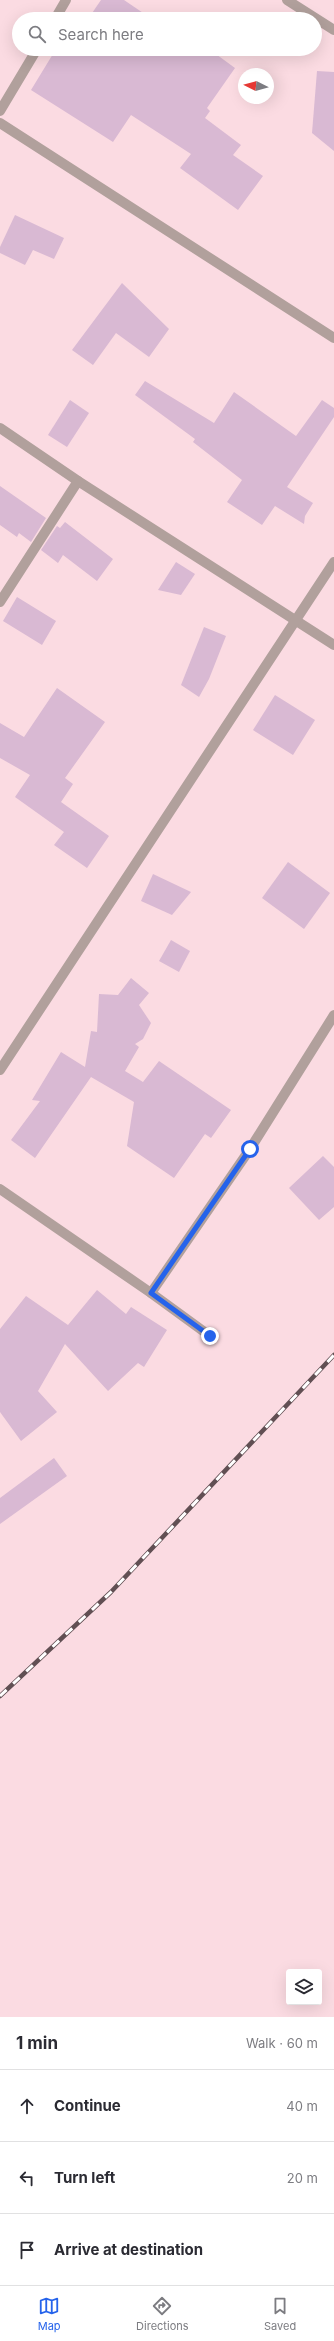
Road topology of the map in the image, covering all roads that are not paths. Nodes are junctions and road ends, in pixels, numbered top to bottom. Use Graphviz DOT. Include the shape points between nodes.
graph roads {
  1 [pos="66,0"];
  2 [pos="287,0"];
  3 [pos="59,12"];
  4 [pos="306,12"];
  5 [pos="322,22"];
  6 [pos="334,30"];
  7 [pos="33,56"];
  8 [pos="0,111"];
  9 [pos="0,123"];
  10 [pos="334,338"];
  11 [pos="0,428"];
  12 [pos="78,481"];
  13 [pos="334,562"];
  14 [pos="0,602"];
  15 [pos="295,621"];
  16 [pos="334,645"];
  17 [pos="334,1015"];
  18 [pos="0,1070"];
  19 [pos="0,1189"];
  20 [pos="151,1293"];
  21 [pos="210,1336"];
  1 -- 3 [label="street"];
  2 -- 4 [label="street"];
  5 -- 6 [label="street"];
  7 -- 8 [label="street"];
  9 -- 10 [label="street"];
  11 -- 12 [label="street"];
  12 -- 14 [label="street"];
  12 -- 15 [label="street"];
  13 -- 15 [label="street"];
  15 -- 16 [label="street"];
  15 -- 18 [label="street"];
  17 -- 20 [label="street" via="250,1149"];
  19 -- 20 [label="street"];
  20 -- 21 [label="street"];
}
